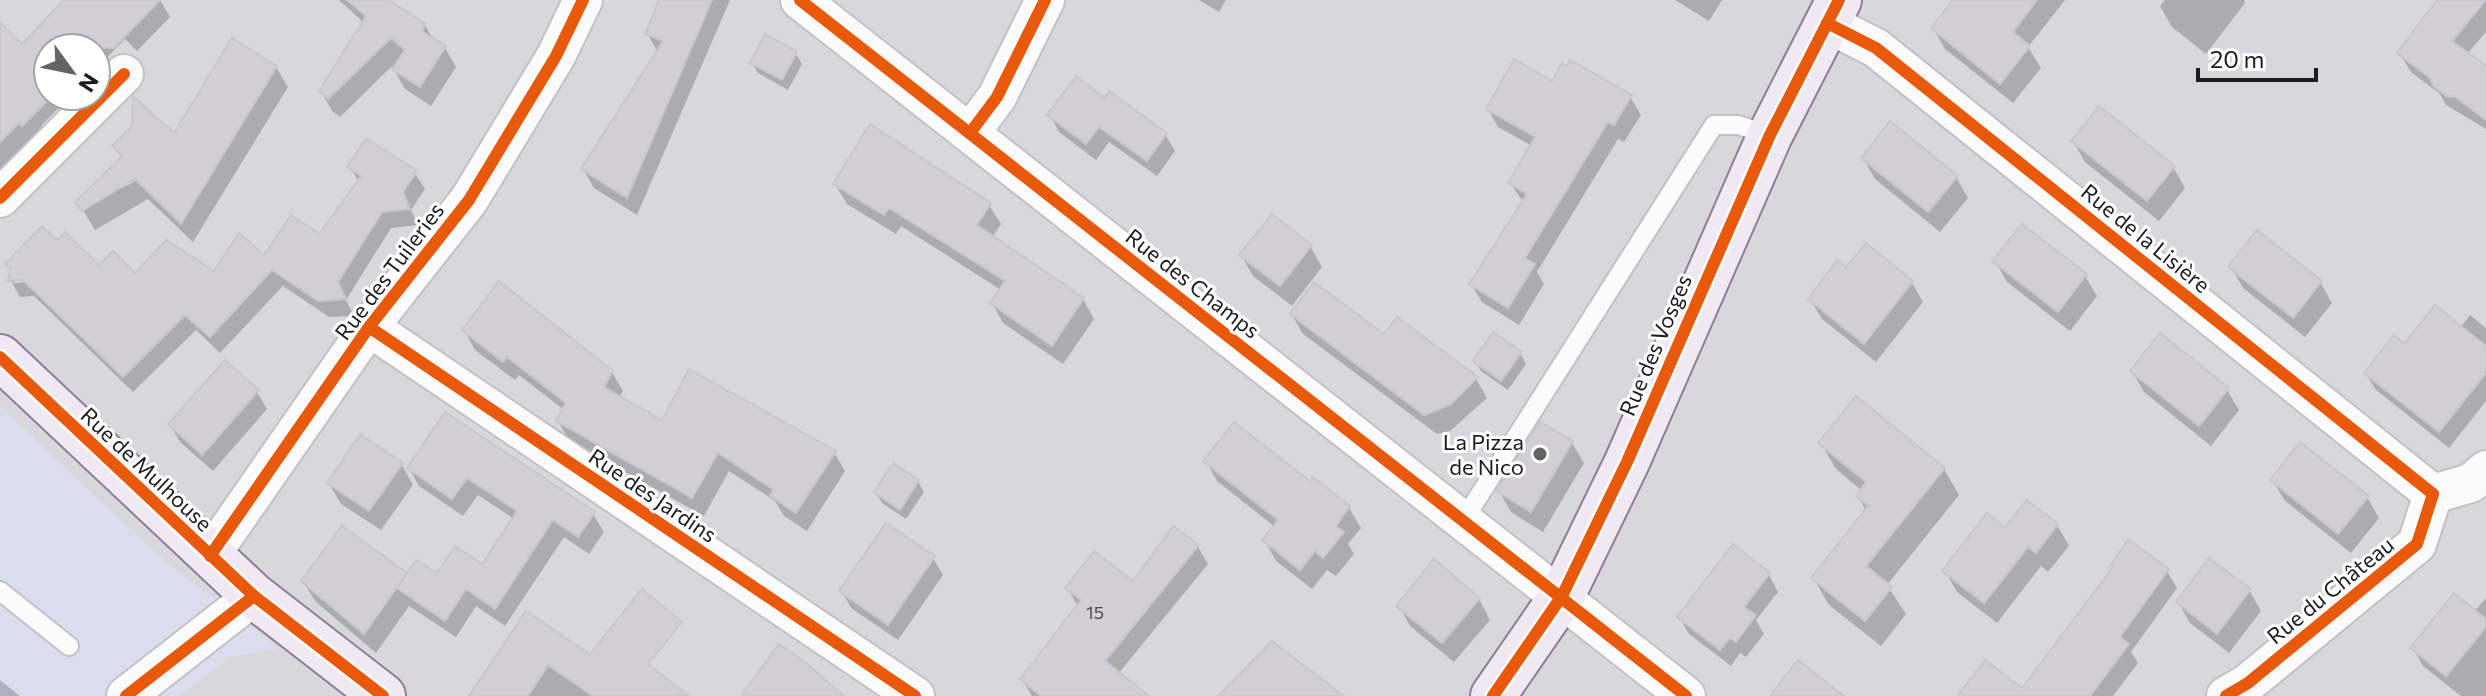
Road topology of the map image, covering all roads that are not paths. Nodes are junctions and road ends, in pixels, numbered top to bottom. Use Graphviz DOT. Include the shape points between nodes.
graph roads {
  1 [pos="583,0"];
  2 [pos="800,0"];
  3 [pos="1045,0"];
  4 [pos="1833,12"];
  5 [pos="124,74"];
  6 [pos="970,133"];
  7 [pos="1770,135"];
  8 [pos="0,198"];
  9 [pos="369,327"];
  10 [pos="2,362"];
  11 [pos="2486,470"];
  12 [pos="2433,494"];
  13 [pos="1463,521"];
  14 [pos="210,556"];
  15 [pos="0,591"];
  16 [pos="254,596"];
  17 [pos="1562,596"];
  18 [pos="69,646"];
  19 [pos="126,696"];
  20 [pos="383,696"];
  21 [pos="915,696"];
  22 [pos="1493,696"];
  23 [pos="1686,696"];
  24 [pos="2226,696"];
  1 -- 9 [label="street, Rue des Tuileries" via="556,56 469,200"];
  2 -- 6 [label="street, Rue des Champs"];
  3 -- 6 [label="street" via="997,97"];
  4 -- 7 [label="main road, Rue des Vosges"];
  4 -- 12 [label="street, Rue de la Lisière"];
  5 -- 8 [label="street"];
  6 -- 13 [label="street, Rue des Champs"];
  7 -- 13 [label="lane" via="1738,125 1714,125"];
  7 -- 17 [label="main road, Rue des Vosges" via="1627,462"];
  9 -- 14 [label="street, Rue des Tuileries"];
  9 -- 21 [label="street, Rue des Jardins"];
  10 -- 14 [label="main road, Rue de Mulhouse"];
  11 -- 12 [label="street" via="2471,483"];
  12 -- 24 [label="street, Rue du Château" via="2417,544"];
  13 -- 17 [label="street, Rue des Champs"];
  14 -- 16 [label="main road, Rue de Mulhouse"];
  15 -- 18 [label="lane"];
  16 -- 19 [label="street"];
  16 -- 20 [label="main road, Rue de Mulhouse"];
  17 -- 22 [label="main road, Rue des Vosges"];
  17 -- 23 [label="street, Rue des Champs"];
}
